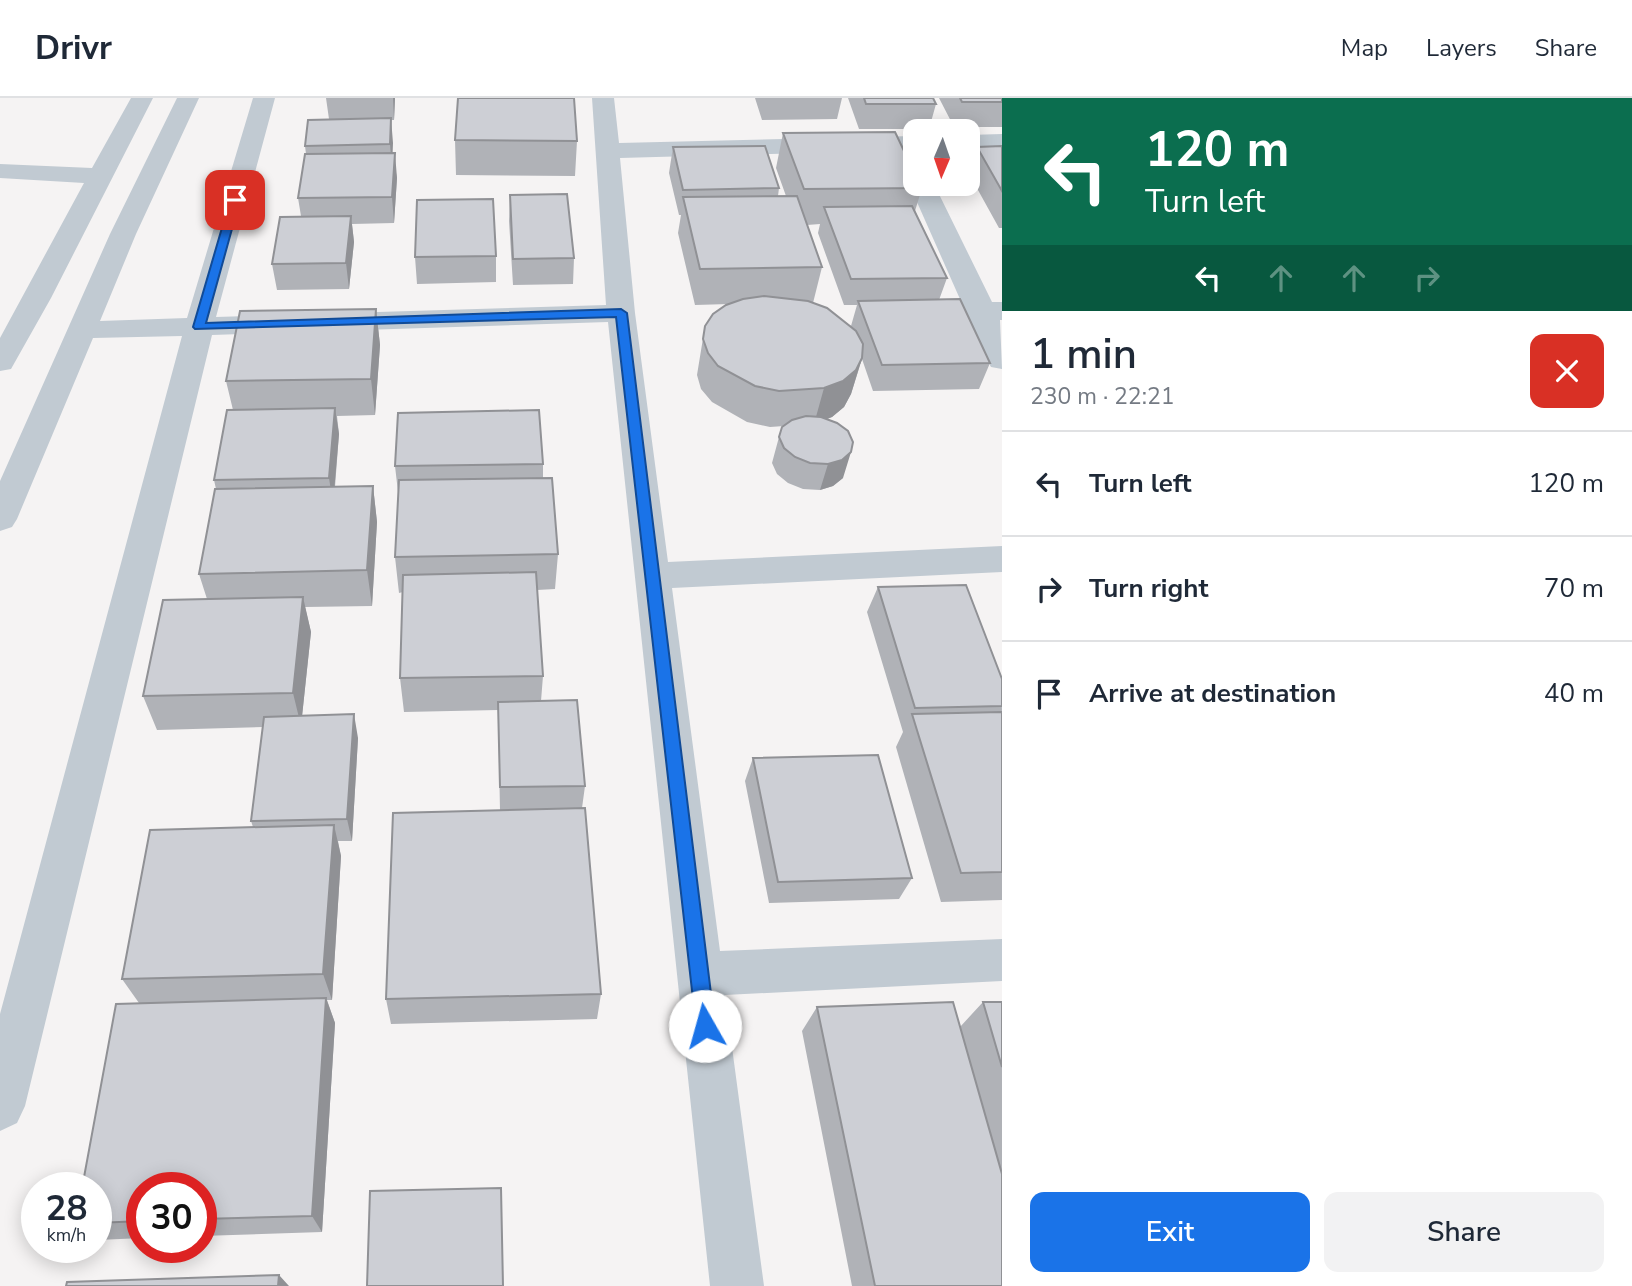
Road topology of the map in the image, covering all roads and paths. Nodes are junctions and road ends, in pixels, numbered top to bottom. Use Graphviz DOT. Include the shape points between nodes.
graph roads {
  1 [pos="142,98"];
  2 [pos="188,98"];
  3 [pos="264,98"];
  4 [pos="603,98"];
  5 [pos="1002,141"];
  6 [pos="980,142"];
  7 [pos="903,143"];
  8 [pos="607,151"];
  9 [pos="0,172"];
  10 [pos="99,176"];
  11 [pos="929,196"];
  12 [pos="71,231"];
  13 [pos="123,234"];
  14 [pos="992,311"];
  15 [pos="621,313"];
  16 [pos="199,327"];
  17 [pos="81,330"];
  18 [pos="1002,360"];
  19 [pos="0,362"];
  20 [pos="0,519"];
  21 [pos="1002,559"];
  22 [pos="652,576"];
  23 [pos="1002,960"];
  24 [pos="699,974"];
  25 [pos="0,1106"];
  26 [pos="737,1286"];
  1 -- 10 [label="street"];
  2 -- 13 [label="street"];
  3 -- 16 [label="street"];
  4 -- 8 [label="street"];
  5 -- 6 [label="street"];
  7 -- 8 [label="street"];
  8 -- 15 [label="street"];
  9 -- 10 [label="street"];
  10 -- 12 [label="street"];
  11 -- 14 [label="street"];
  12 -- 13 [label="street"];
  12 -- 19 [label="street"];
  13 -- 17 [label="street"];
  14 -- 18 [label="street"];
  15 -- 16 [label="street"];
  15 -- 22 [label="street"];
  16 -- 17 [label="street"];
  16 -- 25 [label="street"];
  17 -- 20 [label="street"];
  21 -- 22 [label="street"];
  22 -- 24 [label="street"];
  23 -- 24 [label="street"];
  24 -- 26 [label="street"];
}
